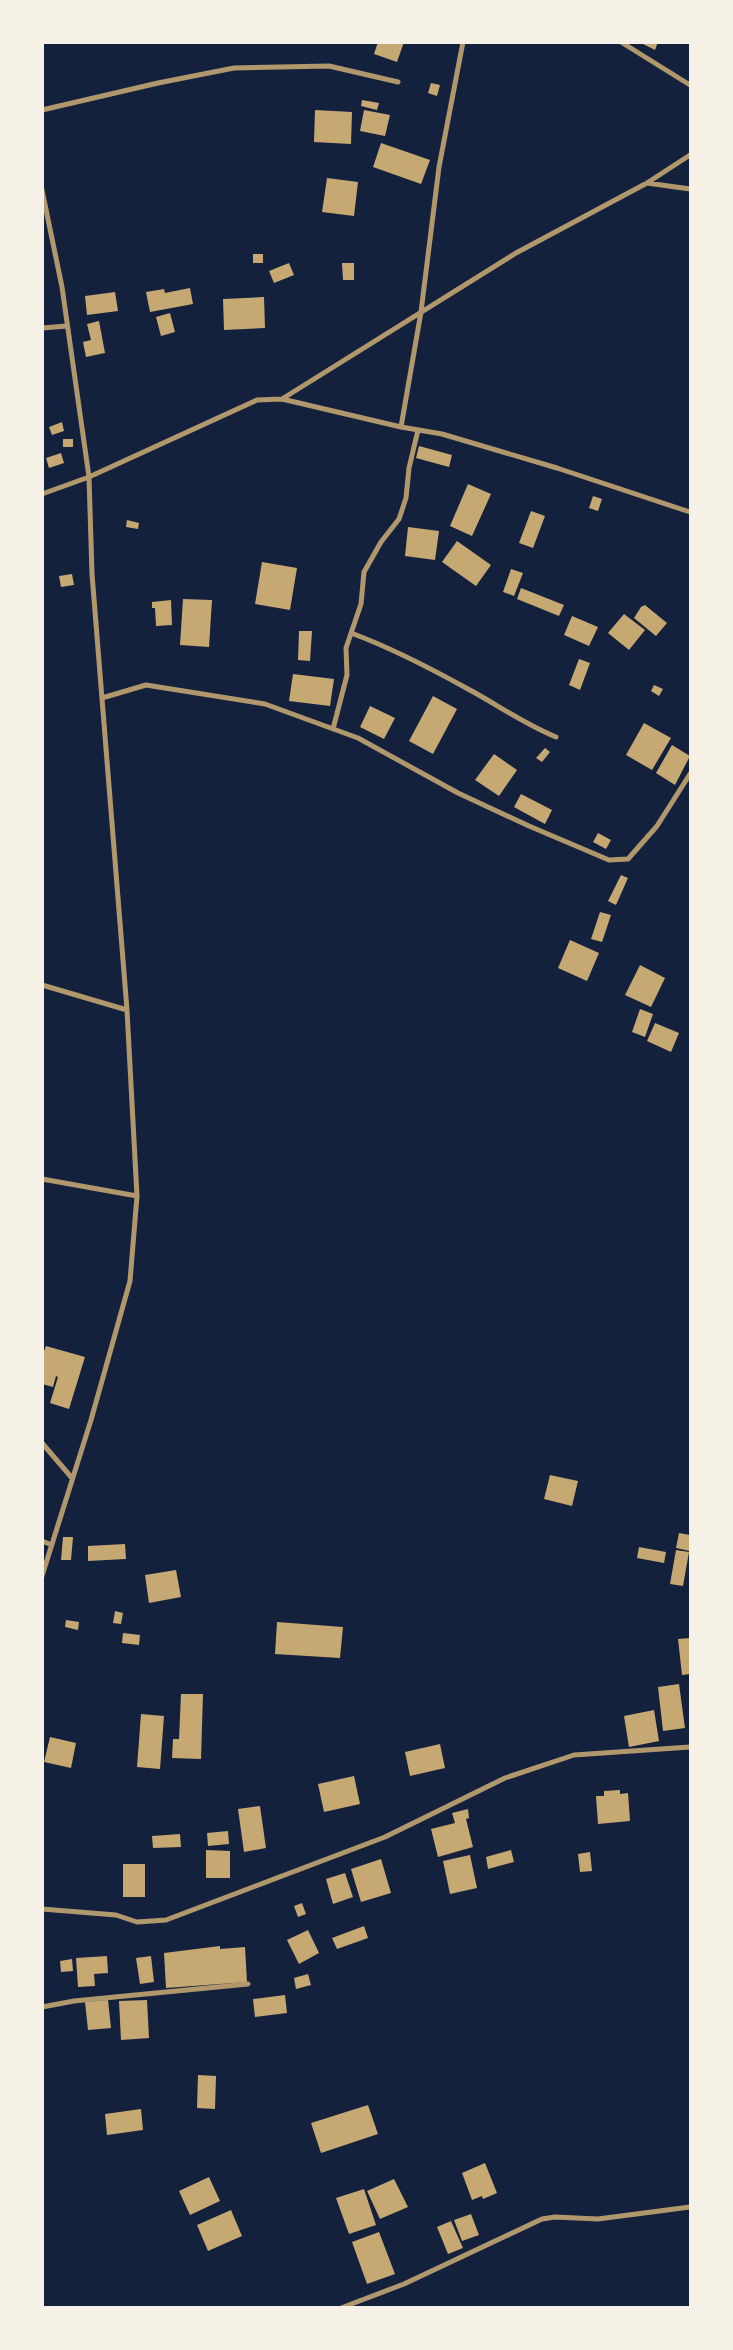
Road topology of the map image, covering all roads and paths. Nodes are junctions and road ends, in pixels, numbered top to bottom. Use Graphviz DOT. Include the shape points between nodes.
graph roads {
  1 [pos="463,42"];
  2 [pos="621,42"];
  3 [pos="398,82"];
  4 [pos="690,85"];
  5 [pos="42,110"];
  6 [pos="690,155"];
  7 [pos="647,183"];
  8 [pos="42,190"];
  9 [pos="690,190"];
  10 [pos="422,312"];
  11 [pos="68,326"];
  12 [pos="42,328"];
  13 [pos="282,399"];
  14 [pos="401,427"];
  15 [pos="418,430"];
  16 [pos="88,477"];
  17 [pos="42,494"];
  18 [pos="690,512"];
  19 [pos="351,633"];
  20 [pos="102,698"];
  21 [pos="333,729"];
  22 [pos="556,737"];
  23 [pos="690,774"];
  24 [pos="42,984"];
  25 [pos="127,1010"];
  26 [pos="42,1178"];
  27 [pos="137,1196"];
  28 [pos="42,1443"];
  29 [pos="72,1478"];
  30 [pos="42,1541"];
  31 [pos="52,1545"];
  32 [pos="42,1576"];
  33 [pos="690,1746"];
  34 [pos="42,1909"];
  35 [pos="248,1984"];
  36 [pos="42,2006"];
  37 [pos="690,2207"];
  38 [pos="341,2308"];
  1 -- 10 [label="street" via="439,167"];
  2 -- 4 [label="street"];
  3 -- 5 [label="street" via="329,66 234,68"];
  6 -- 7 [label="street"];
  7 -- 9 [label="street"];
  7 -- 10 [label="street" via="516,253"];
  8 -- 11 [label="street"];
  10 -- 13 [label="street"];
  10 -- 14 [label="street"];
  11 -- 12 [label="street"];
  11 -- 16 [label="street"];
  13 -- 14 [label="street"];
  13 -- 16 [label="street" via="257,400"];
  14 -- 15 [label="street"];
  15 -- 18 [label="street" via="557,468"];
  15 -- 19 [label="street" via="406,498 399,519 364,572 361,604"];
  16 -- 17 [label="street"];
  16 -- 20 [label="street"];
  19 -- 21 [label="street" via="346,648 348,675"];
  19 -- 22 [label="street" via="412,658 530,726"];
  20 -- 21 [label="street" via="146,685 265,704"];
  20 -- 25 [label="street"];
  21 -- 23 [label="street" via="358,738 458,793 609,860 628,859 657,826"];
  24 -- 25 [label="street"];
  25 -- 27 [label="street"];
  26 -- 27 [label="street"];
  27 -- 29 [label="street" via="130,1281"];
  28 -- 29 [label="street"];
  29 -- 31 [label="street"];
  30 -- 31 [label="street"];
  31 -- 32 [label="street"];
  33 -- 34 [label="street" via="574,1755 505,1778 385,1837 166,1920 137,1922 116,1915"];
  35 -- 36 [label="street"];
  37 -- 38 [label="street" via="598,2219 542,2219 404,2284"];
}
